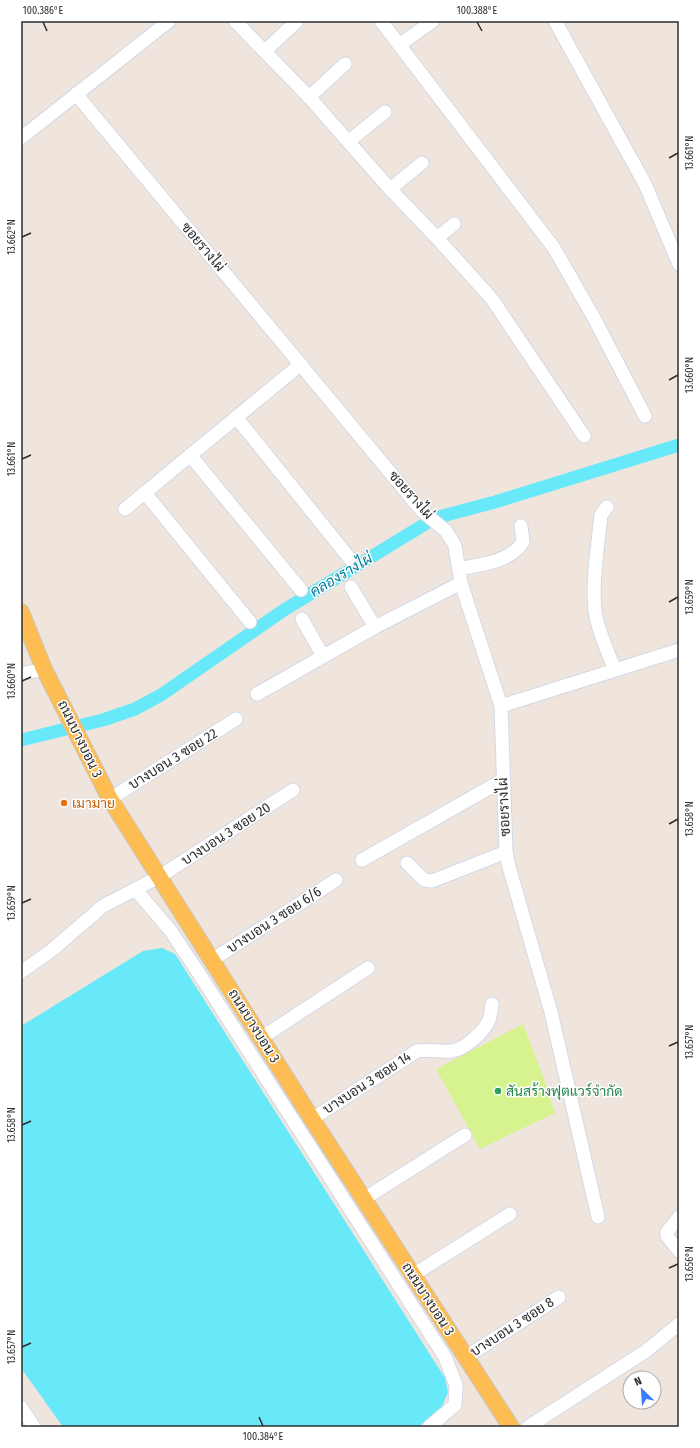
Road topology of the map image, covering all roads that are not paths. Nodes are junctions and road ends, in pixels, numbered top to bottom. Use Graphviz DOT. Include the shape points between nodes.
graph roads {
  1 [pos="169,21"];
  2 [pos="235,21"];
  3 [pos="297,21"];
  4 [pos="381,21"];
  5 [pos="433,21"];
  6 [pos="555,21"];
  7 [pos="399,45"];
  8 [pos="265,51"];
  9 [pos="345,64"];
  10 [pos="76,94"];
  11 [pos="309,97"];
  12 [pos="385,112"];
  13 [pos="21,138"];
  14 [pos="349,141"];
  15 [pos="422,163"];
  16 [pos="390,189"];
  17 [pos="454,224"];
  18 [pos="437,238"];
  19 [pos="679,264"];
  20 [pos="301,364"];
  21 [pos="645,416"];
  22 [pos="236,417"];
  23 [pos="584,436"];
  24 [pos="190,456"];
  25 [pos="145,493"];
  26 [pos="607,507"];
  27 [pos="125,508"];
  28 [pos="521,526"];
  29 [pos="350,559"];
  30 [pos="458,569"];
  31 [pos="461,583"];
  32 [pos="351,587"];
  33 [pos="301,590"];
  34 [pos="22,616"];
  35 [pos="302,619"];
  36 [pos="250,622"];
  37 [pos="375,627"];
  38 [pos="679,650"];
  39 [pos="323,656"];
  40 [pos="44,669"];
  41 [pos="615,670"];
  42 [pos="21,674"];
  43 [pos="257,694"];
  44 [pos="501,706"];
  45 [pos="236,719"];
  46 [pos="503,780"];
  47 [pos="293,790"];
  48 [pos="110,799"];
  49 [pos="506,852"];
  50 [pos="362,860"];
  51 [pos="407,863"];
  52 [pos="159,877"];
  53 [pos="336,880"];
  54 [pos="135,889"];
  55 [pos="212,960"];
  56 [pos="368,968"];
  57 [pos="21,972"];
  58 [pos="492,1004"];
  59 [pos="261,1038"];
  60 [pos="312,1119"];
  61 [pos="465,1135"];
  62 [pos="364,1199"];
  63 [pos="510,1214"];
  64 [pos="598,1217"];
  65 [pos="679,1217"];
  66 [pos="679,1251"];
  67 [pos="413,1275"];
  68 [pos="559,1296"];
  69 [pos="679,1324"];
  70 [pos="466,1357"];
  71 [pos="21,1407"];
  72 [pos="34,1427"];
  73 [pos="429,1427"];
  74 [pos="511,1427"];
  75 [pos="528,1427"];
  1 -- 10 [label="street"];
  2 -- 8 [label="street"];
  3 -- 8 [label="street"];
  4 -- 7 [label="street"];
  5 -- 7 [label="street"];
  6 -- 19 [label="street" via="645,184"];
  7 -- 21 [label="street" via="554,248"];
  8 -- 11 [label="street"];
  9 -- 11 [label="street"];
  10 -- 13 [label="street"];
  10 -- 20 [label="street, ซอยรางไผ่"];
  11 -- 14 [label="street"];
  12 -- 14 [label="street"];
  14 -- 16 [label="street"];
  15 -- 16 [label="street"];
  16 -- 18 [label="street"];
  17 -- 18 [label="street"];
  18 -- 23 [label="street" via="492,299"];
  20 -- 22 [label="street"];
  20 -- 30 [label="street, ซอยรางไผ่" via="422,511 446,531 454,546"];
  22 -- 24 [label="street"];
  22 -- 29 [label="street"];
  24 -- 25 [label="street"];
  24 -- 33 [label="street"];
  25 -- 27 [label="street"];
  25 -- 36 [label="street"];
  26 -- 41 [label="street" via="601,515 594,598 603,642"];
  28 -- 30 [label="street" via="523,542 512,554"];
  30 -- 31 [label="street, ซอยรางไผ่"];
  31 -- 37 [label="street"];
  31 -- 44 [label="street, ซอยรางไผ่"];
  32 -- 37 [label="street"];
  34 -- 40 [label="main road, ถนนบางบอน 3"];
  35 -- 39 [label="street"];
  37 -- 39 [label="street"];
  38 -- 41 [label="street"];
  39 -- 43 [label="street"];
  40 -- 42 [label="street"];
  40 -- 48 [label="main road, ถนนบางบอน 3"];
  41 -- 44 [label="street"];
  44 -- 46 [label="street, ซอยรางไผ่"];
  45 -- 48 [label="street, บางบอน 3 ซอย 22"];
  46 -- 49 [label="street, ซอยรางไผ่"];
  46 -- 50 [label="street"];
  47 -- 52 [label="street, บางบอน 3 ซอย 20"];
  48 -- 52 [label="main road, ถนนบางบอน 3"];
  49 -- 51 [label="street" via="432,881 424,880"];
  49 -- 64 [label="street, ซอยรางไผ่" via="551,1012"];
  52 -- 54 [label="street, บางบอน 3 ซอย 20"];
  52 -- 55 [label="main road, ถนนบางบอน 3"];
  53 -- 55 [label="street, บางบอน 3 ซอย 6/6"];
  54 -- 57 [label="street, บางบอน 3 ซอย 20" via="103,906 52,950"];
  54 -- 73 [label="street" via="170,930 198,972 445,1357 456,1385 455,1405"];
  55 -- 59 [label="main road, ถนนบางบอน 3"];
  56 -- 59 [label="street"];
  58 -- 60 [label="street, บางบอน 3 ซอย 14" via="488,1023 474,1039 453,1051 417,1051"];
  59 -- 60 [label="main road, ถนนบางบอน 3"];
  60 -- 62 [label="main road, ถนนบางบอน 3"];
  61 -- 62 [label="street"];
  62 -- 67 [label="main road, ถนนบางบอน 3"];
  63 -- 67 [label="street"];
  65 -- 66 [label="street" via="667,1232 667,1236"];
  67 -- 70 [label="main road, ถนนบางบอน 3"];
  68 -- 70 [label="street, บางบอน 3 ซอย 8"];
  69 -- 75 [label="street" via="646,1351"];
  70 -- 74 [label="main road, ถนนบางบอน 3"];
  71 -- 72 [label="street"];
}
